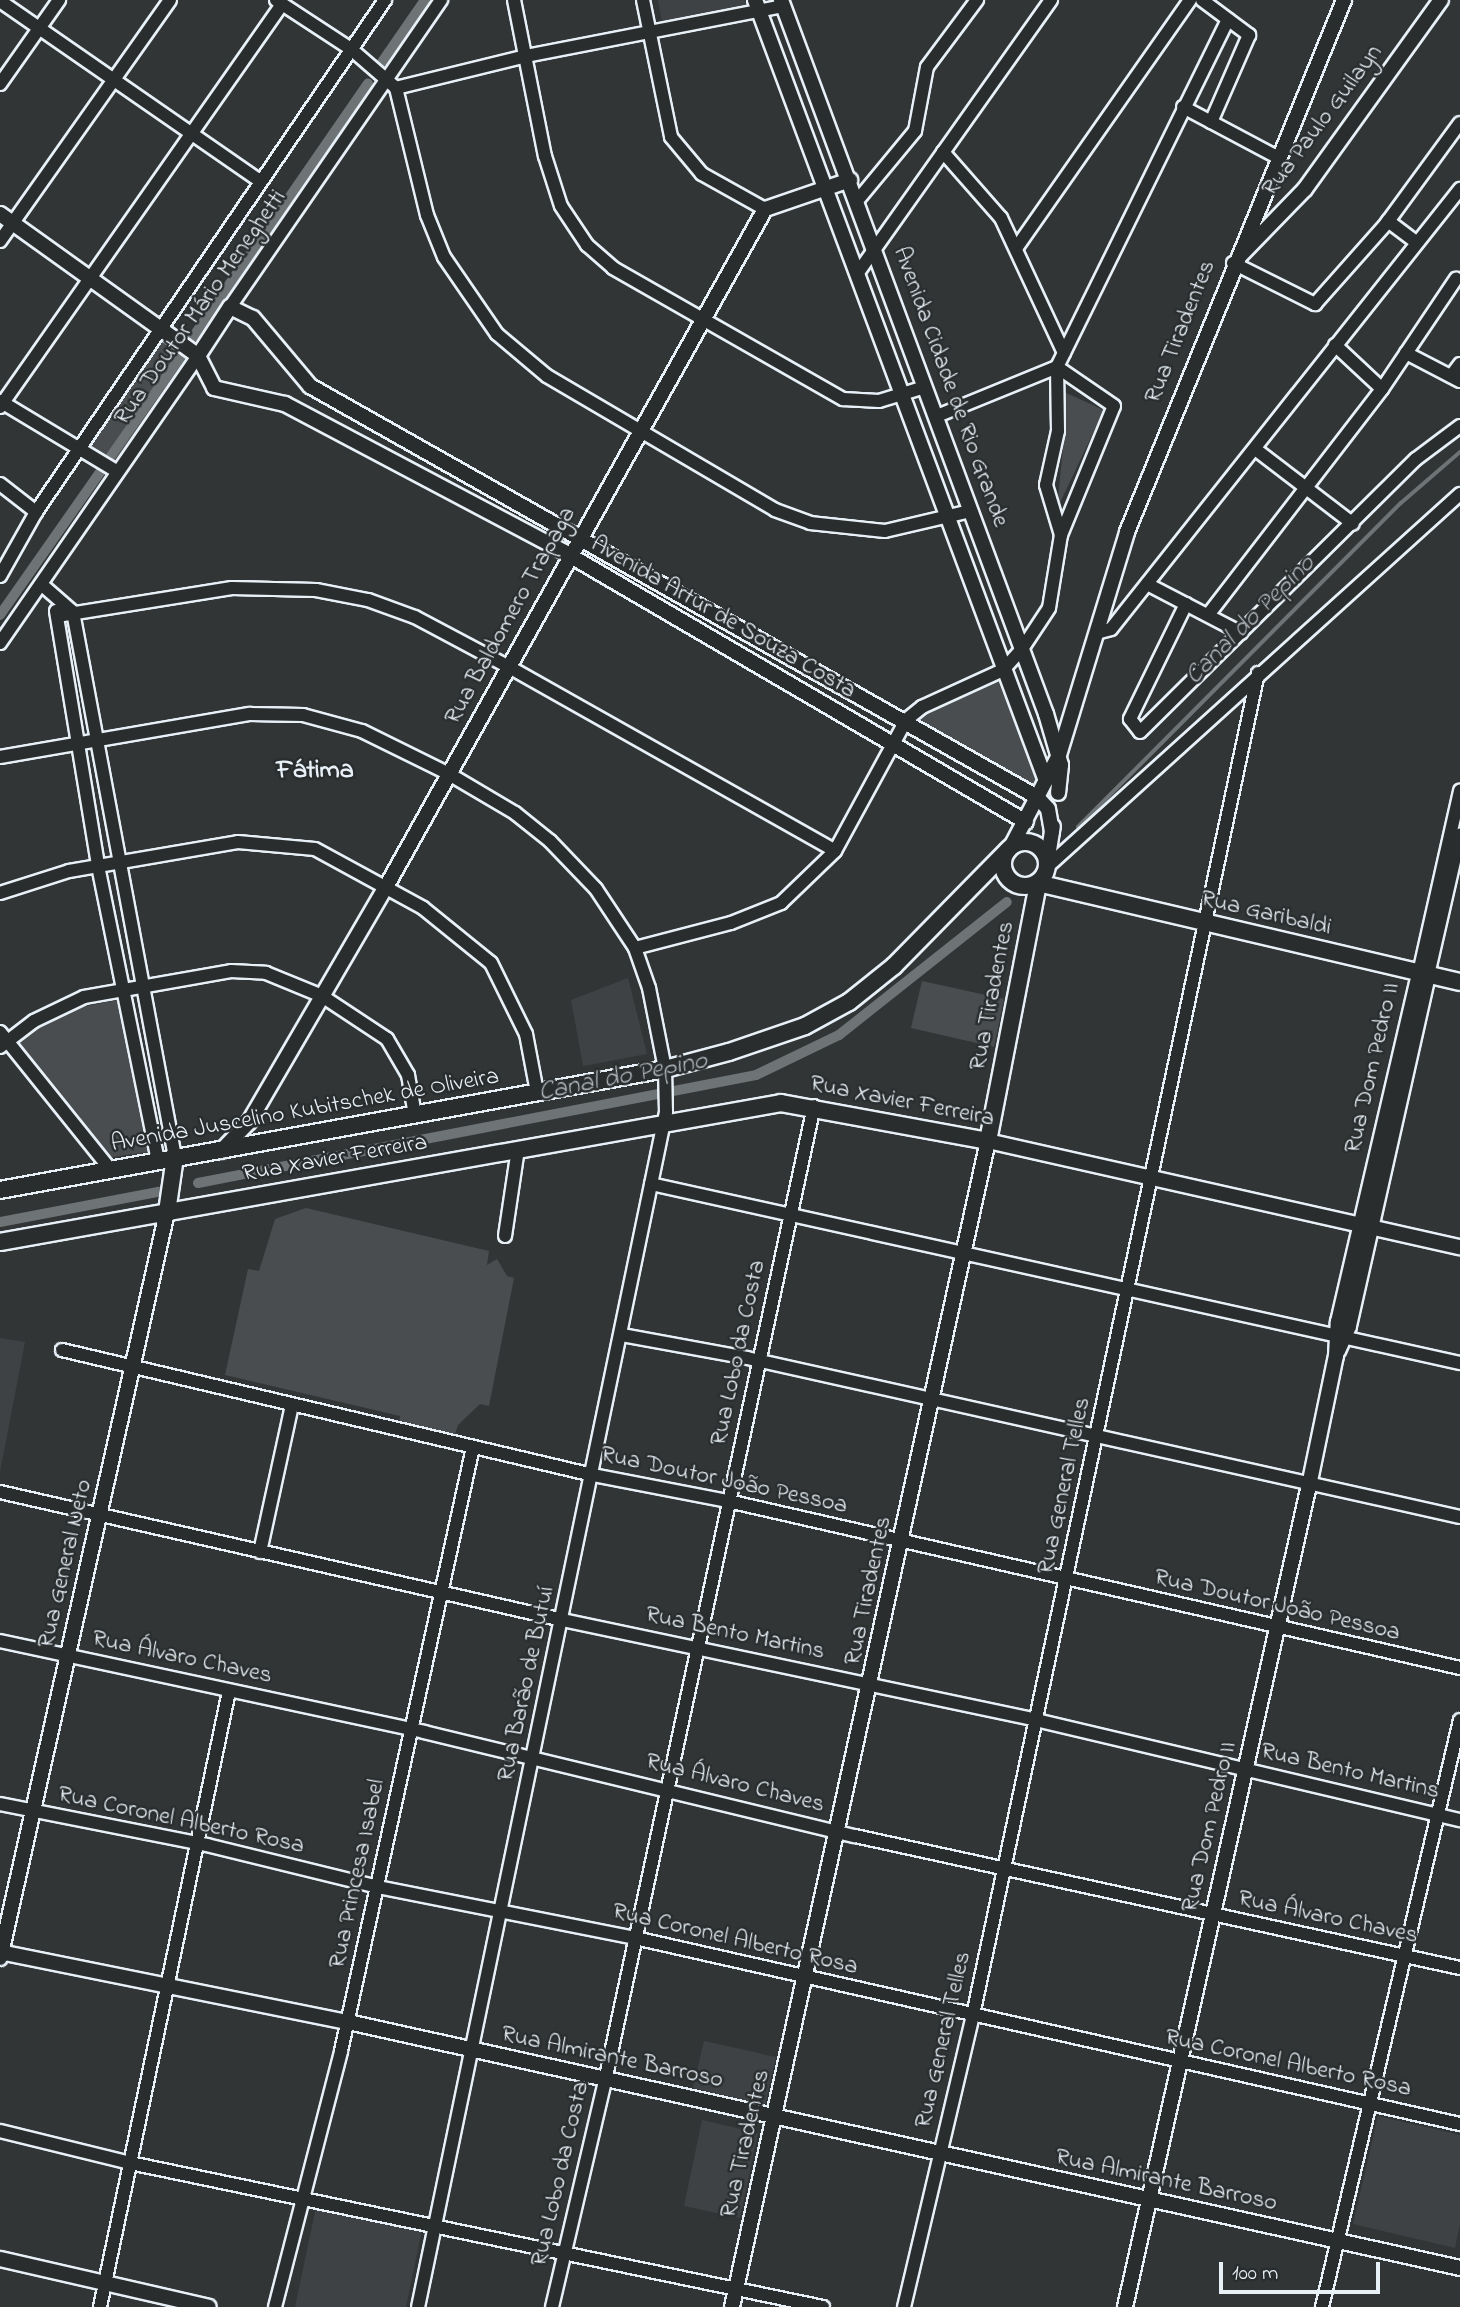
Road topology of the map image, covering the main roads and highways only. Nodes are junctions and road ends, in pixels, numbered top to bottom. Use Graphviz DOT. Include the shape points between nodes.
graph roads {
  1 [pos="1009,849"];
  2 [pos="1044,872"];
  3 [pos="1460,982"];
  4 [pos="988,1141"];
  5 [pos="175,1157"];
  6 [pos="158,1160"];
  7 [pos="172,1178"];
  8 [pos="0,1190"];
  9 [pos="167,1212"];
  10 [pos="0,1242"];
  1 -- 2 [label="main road" via="1031,843 1042,850"];
  1 -- 2 [label="main road" via="1003,863 1010,880 1020,886"];
  1 -- 5 [label="main road, Avenida Juscelino Kubitschek de Oliveira" via="894,967 849,1002 805,1026 666,1077 537,1092"];
  2 -- 3 [label="main road, Rua Garibaldi" via="1062,889"];
  2 -- 4 [label="main road, Rua Tiradentes"];
  4 -- 9 [label="main road, Rua Xavier Ferreira" via="781,1103 665,1117 518,1149"];
  5 -- 6 [label="main road, Avenida Juscelino Kubitschek de Oliveira"];
  5 -- 7 [label="main road, Rua General Neto"];
  6 -- 7 [label="main road"];
  6 -- 8 [label="main road, Avenida Juscelino Kubitschek de Oliveira"];
  7 -- 9 [label="main road, Rua General Neto"];
  9 -- 10 [label="main road, Rua Xavier Ferreira"];
}
